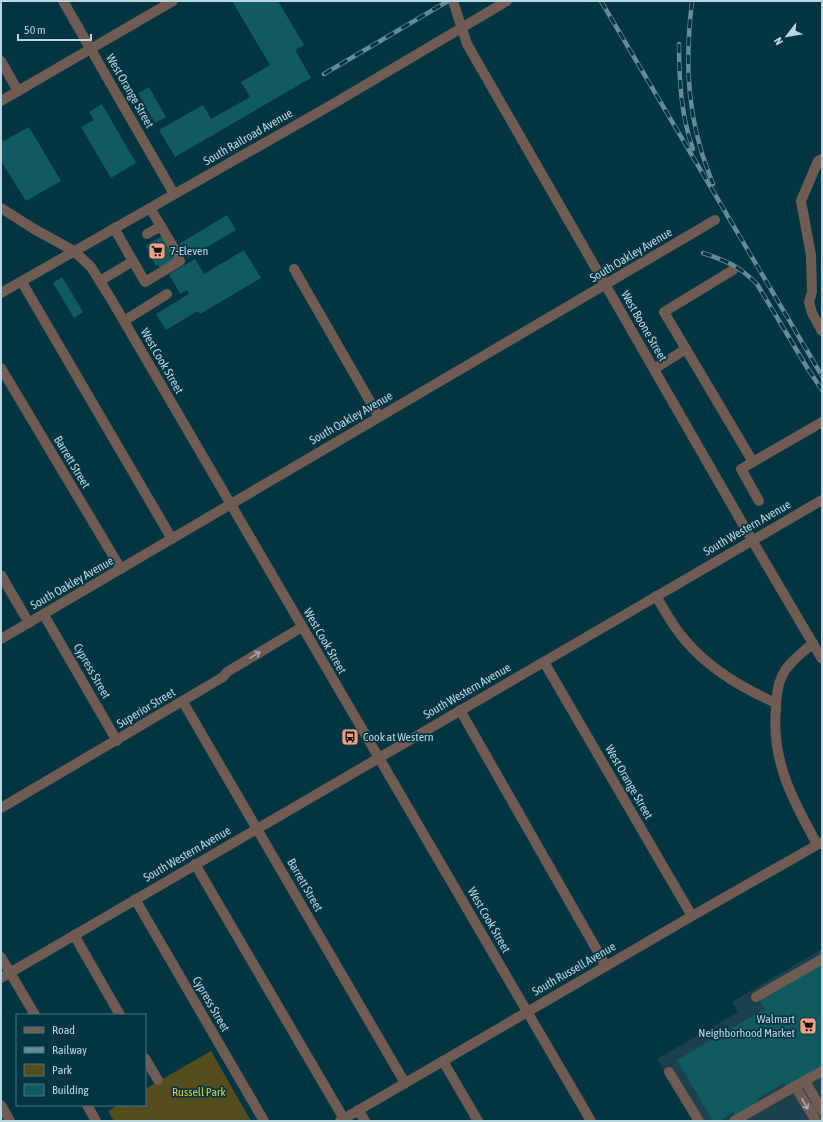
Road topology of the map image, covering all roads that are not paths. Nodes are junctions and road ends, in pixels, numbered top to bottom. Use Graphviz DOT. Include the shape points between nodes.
graph roads {
  1 [pos="63,1"];
  2 [pos="453,1"];
  3 [pos="507,1"];
  4 [pos="167,2"];
  5 [pos="462,28"];
  6 [pos="90,49"];
  7 [pos="1,61"];
  8 [pos="18,91"];
  9 [pos="1,101"];
  10 [pos="820,160"];
  11 [pos="174,194"];
  12 [pos="1,208"];
  13 [pos="150,208"];
  14 [pos="715,220"];
  15 [pos="161,226"];
  16 [pos="114,228"];
  17 [pos="147,234"];
  18 [pos="74,251"];
  19 [pos="134,262"];
  20 [pos="294,269"];
  21 [pos="733,270"];
  22 [pos="100,281"];
  23 [pos="23,284"];
  24 [pos="606,285"];
  25 [pos="1,293"];
  26 [pos="167,294"];
  27 [pos="124,321"];
  28 [pos="822,331"];
  29 [pos="686,349"];
  30 [pos="1,368"];
  31 [pos="654,369"];
  32 [pos="379,417"];
  33 [pos="822,422"];
  34 [pos="753,462"];
  35 [pos="822,500"];
  36 [pos="760,501"];
  37 [pos="230,504"];
  38 [pos="172,539"];
  39 [pos="752,540"];
  40 [pos="121,569"];
  41 [pos="1,575"];
  42 [pos="656,596"];
  43 [pos="44,615"];
  44 [pos="29,623"];
  45 [pos="302,627"];
  46 [pos="1,639"];
  47 [pos="813,643"];
  48 [pos="822,659"];
  49 [pos="544,662"];
  50 [pos="183,702"];
  51 [pos="776,703"];
  52 [pos="460,710"];
  53 [pos="117,741"];
  54 [pos="379,758"];
  55 [pos="1,808"];
  56 [pos="257,828"];
  57 [pos="820,843"];
  58 [pos="195,864"];
  59 [pos="135,899"];
  60 [pos="692,916"];
  61 [pos="74,935"];
  62 [pos="1,957"];
  63 [pos="822,959"];
  64 [pos="606,966"];
  65 [pos="6,975"];
  66 [pos="756,997"];
  67 [pos="527,1012"];
  68 [pos="34,1014"];
  69 [pos="119,1014"];
  70 [pos="146,1060"];
  71 [pos="443,1061"];
  72 [pos="822,1071"];
  73 [pos="669,1072"];
  74 [pos="158,1080"];
  75 [pos="804,1081"];
  76 [pos="406,1082"];
  77 [pos="795,1086"];
  78 [pos="1,1105"];
  79 [pos="87,1106"];
  80 [pos="358,1110"];
  81 [pos="822,1111"];
  82 [pos="342,1120"];
  83 [pos="10,1121"];
  84 [pos="96,1121"];
  85 [pos="264,1121"];
  86 [pos="365,1121"];
  87 [pos="478,1121"];
  88 [pos="591,1121"];
  89 [pos="699,1121"];
  90 [pos="734,1121"];
  91 [pos="816,1121"];
  1 -- 6 [label="street, West Orange Street"];
  2 -- 5 [label="street, West Boone Street"];
  3 -- 5 [label="street, South Railroad Avenue"];
  4 -- 6 [label="street"];
  5 -- 11 [label="street, South Railroad Avenue"];
  5 -- 24 [label="street, West Boone Street" via="467,44"];
  6 -- 8 [label="street"];
  6 -- 11 [label="street, West Orange Street"];
  7 -- 8 [label="street"];
  8 -- 9 [label="street"];
  10 -- 28 [label="street" via="801,201 811,255 812,292 809,302"];
  11 -- 13 [label="street, South Railroad Avenue"];
  12 -- 18 [label="street, West Cook Street"];
  13 -- 15 [label="street"];
  13 -- 16 [label="street, South Railroad Avenue"];
  14 -- 24 [label="street, South Oakley Avenue"];
  15 -- 17 [label="street"];
  15 -- 19 [label="street" via="180,261 145,282"];
  16 -- 18 [label="street, South Railroad Avenue"];
  16 -- 19 [label="street"];
  18 -- 22 [label="street, West Cook Street" via="91,267"];
  18 -- 25 [label="street, South Railroad Avenue"];
  19 -- 22 [label="street"];
  20 -- 32 [label="street"];
  21 -- 29 [label="street" via="664,312"];
  22 -- 27 [label="street, West Cook Street"];
  23 -- 38 [label="street"];
  24 -- 31 [label="street, West Boone Street"];
  24 -- 32 [label="street, South Oakley Avenue"];
  26 -- 27 [label="street"];
  27 -- 37 [label="street, West Cook Street"];
  29 -- 31 [label="street"];
  29 -- 34 [label="street"];
  30 -- 40 [label="street, Barrett Street"];
  31 -- 39 [label="street, West Boone Street"];
  32 -- 37 [label="street, South Oakley Avenue"];
  33 -- 34 [label="street"];
  34 -- 36 [label="street" via="740,470"];
  35 -- 39 [label="street, South Western Avenue"];
  37 -- 38 [label="street, South Oakley Avenue"];
  37 -- 45 [label="street, West Cook Street"];
  38 -- 40 [label="street, South Oakley Avenue"];
  39 -- 42 [label="street, South Western Avenue"];
  39 -- 47 [label="street, West Boone Street"];
  40 -- 43 [label="street, South Oakley Avenue"];
  41 -- 44 [label="street"];
  42 -- 49 [label="street, South Western Avenue"];
  42 -- 51 [label="street" via="673,625 698,654 740,686"];
  43 -- 44 [label="street, South Oakley Avenue"];
  43 -- 53 [label="street, Cypress Street"];
  44 -- 46 [label="street, South Oakley Avenue"];
  50 -- 45 [label="street, Superior Street, one-way"];
  45 -- 54 [label="street, West Cook Street"];
  47 -- 48 [label="street, West Boone Street"];
  47 -- 51 [label="street" via="787,667 778,686"];
  49 -- 52 [label="street, South Western Avenue"];
  49 -- 60 [label="street, West Orange Street"];
  50 -- 53 [label="street, Superior Street"];
  50 -- 56 [label="street, Barrett Street"];
  51 -- 57 [label="street" via="775,731 781,766 790,794"];
  52 -- 54 [label="street, South Western Avenue"];
  52 -- 64 [label="street"];
  53 -- 55 [label="street, Superior Street"];
  54 -- 56 [label="street, South Western Avenue"];
  54 -- 67 [label="street, West Cook Street"];
  56 -- 58 [label="street, South Western Avenue"];
  56 -- 76 [label="street, Barrett Street"];
  57 -- 60 [label="street, South Russell Avenue"];
  58 -- 59 [label="street, South Western Avenue"];
  58 -- 82 [label="street"];
  59 -- 61 [label="street, South Western Avenue"];
  59 -- 85 [label="street, Cypress Street"];
  60 -- 64 [label="street, South Russell Avenue"];
  61 -- 65 [label="street, South Western Avenue"];
  61 -- 69 [label="street"];
  62 -- 65 [label="street"];
  63 -- 66 [label="street"];
  64 -- 67 [label="street, South Russell Avenue"];
  65 -- 68 [label="street"];
  67 -- 71 [label="street, South Russell Avenue"];
  67 -- 88 [label="street, West Cook Street"];
  70 -- 74 [label="street"];
  71 -- 76 [label="street, South Russell Avenue"];
  71 -- 87 [label="street"];
  72 -- 75 [label="street"];
  73 -- 89 [label="street"];
  75 -- 77 [label="street"];
  75 -- 81 [label="street"];
  76 -- 80 [label="street, South Russell Avenue"];
  77 -- 90 [label="street"];
  77 -- 91 [label="street, one-way"];
  78 -- 83 [label="street"];
  79 -- 84 [label="street"];
  80 -- 82 [label="street, South Russell Avenue"];
  80 -- 86 [label="street"];
}
